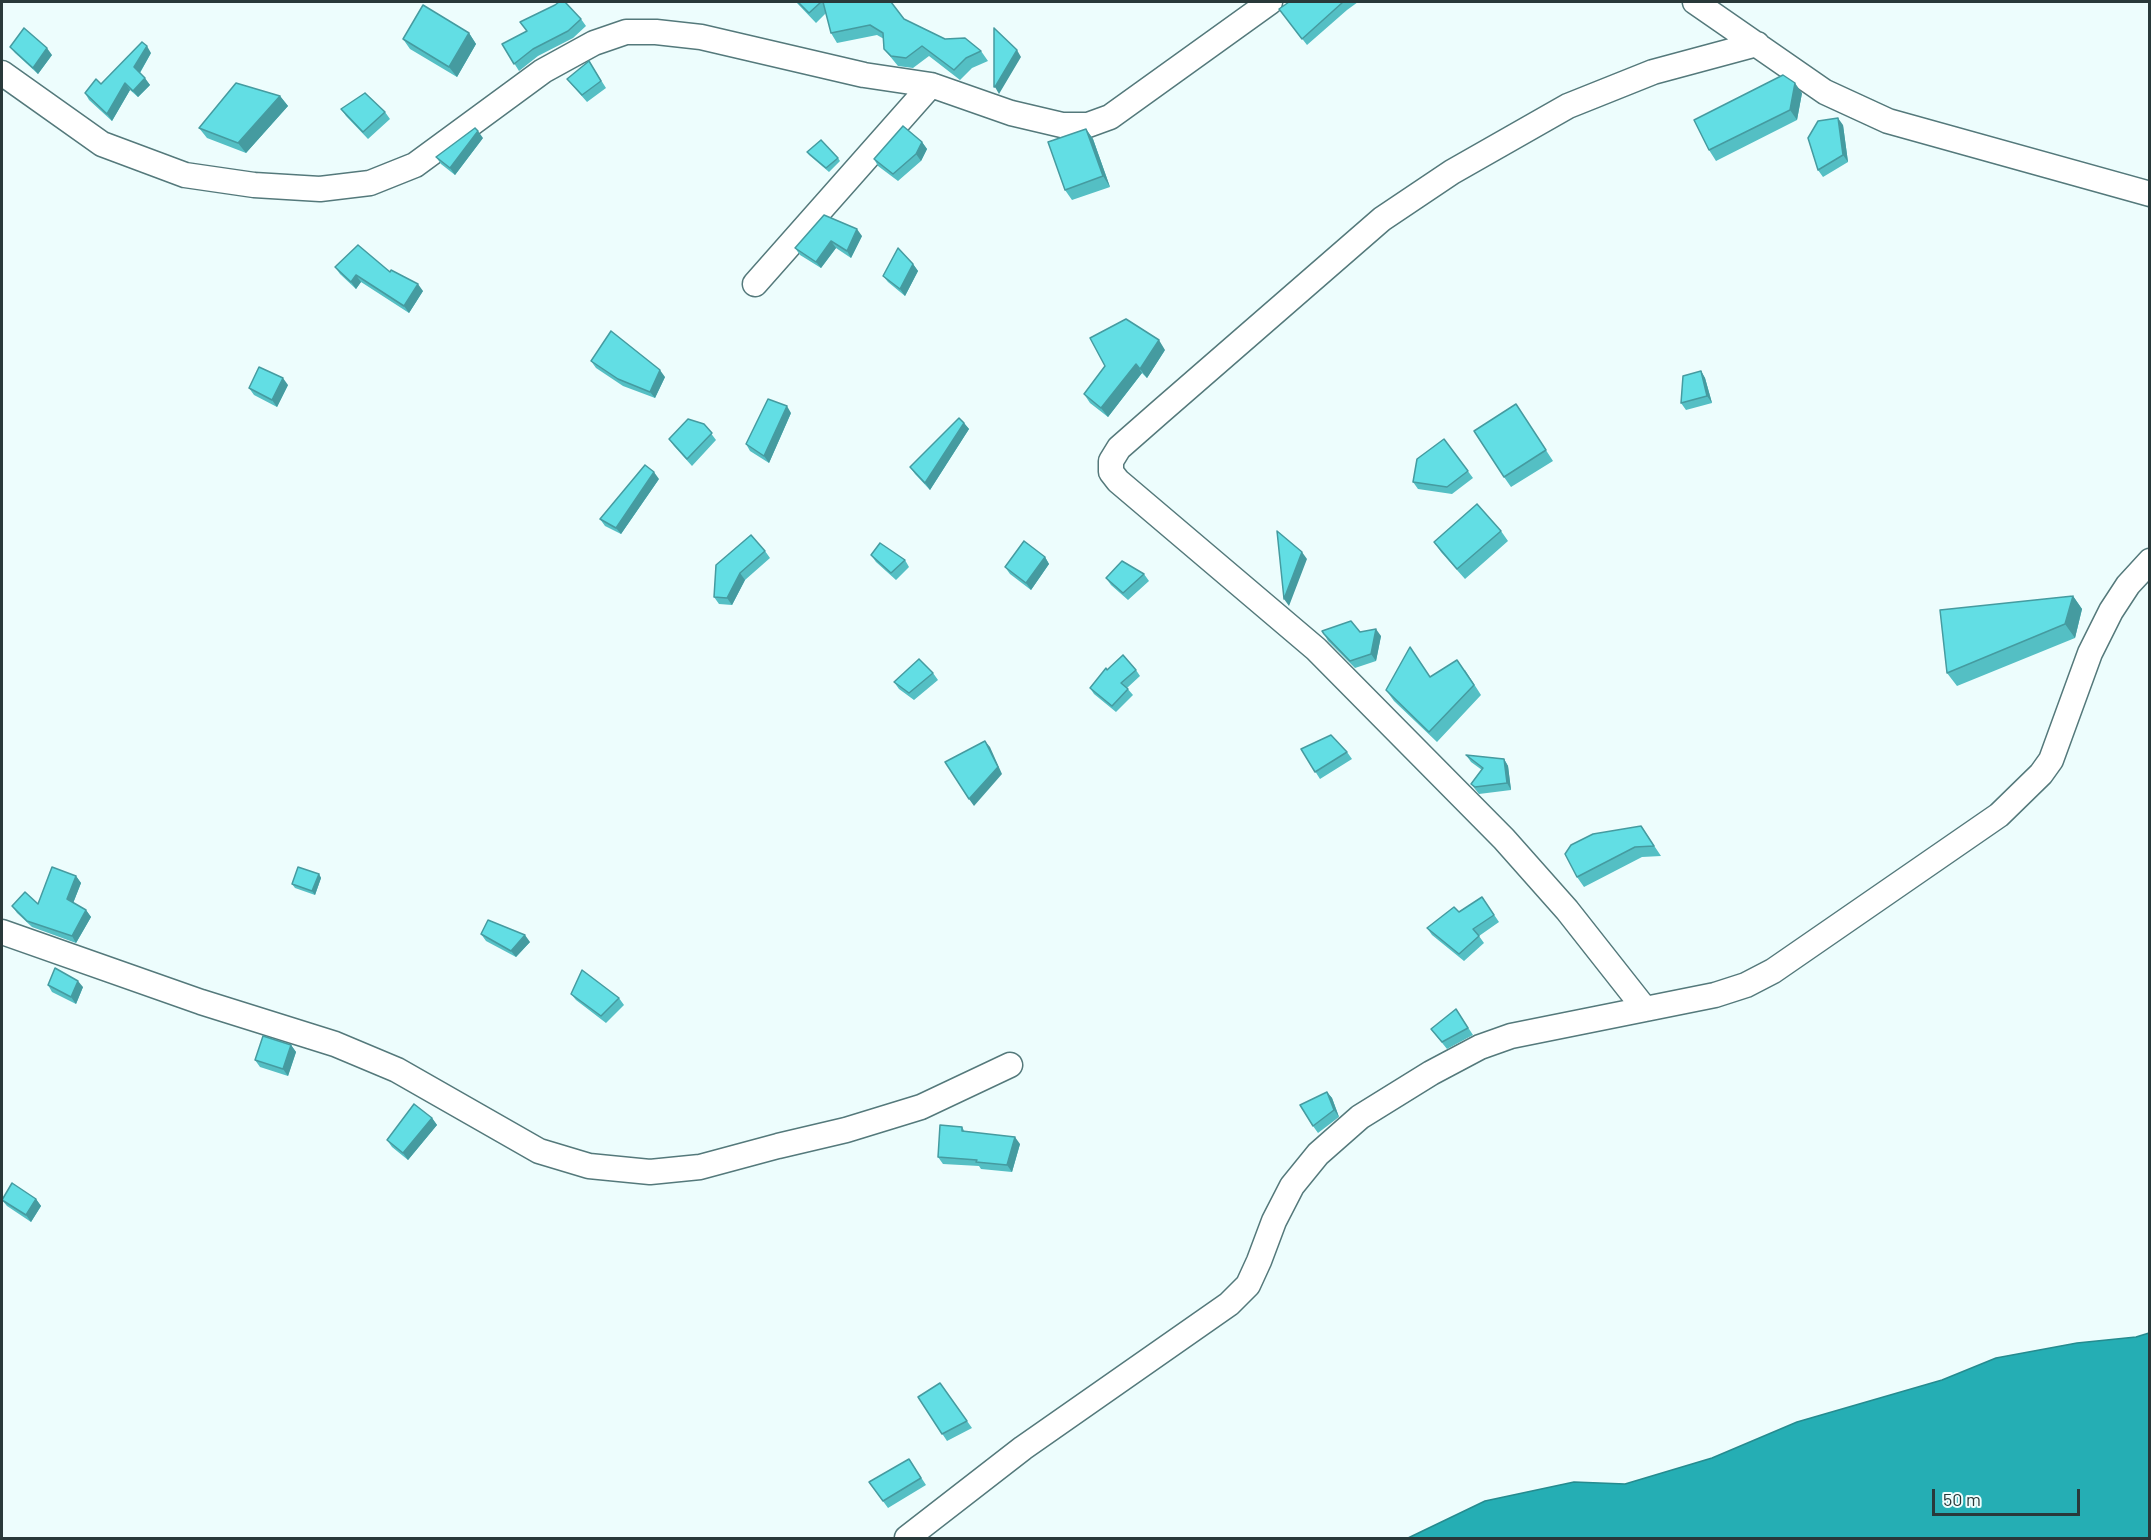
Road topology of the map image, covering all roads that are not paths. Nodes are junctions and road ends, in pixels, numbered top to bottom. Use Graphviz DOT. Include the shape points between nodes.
graph roads {
  1 [pos="1270,2"];
  2 [pos="1695,2"];
  3 [pos="1757,44"];
  4 [pos="2,73"];
  5 [pos="931,86"];
  6 [pos="2150,194"];
  7 [pos="755,284"];
  8 [pos="2150,561"];
  9 [pos="2,932"];
  10 [pos="1645,1009"];
  11 [pos="1010,1065"];
  12 [pos="907,1539"];
  1 -- 5 [label="street" via="1110,117 1088,124 1062,125 1021,116"];
  2 -- 3 [label="street"];
  3 -- 6 [label="street" via="1825,92 1888,121"];
  3 -- 10 [label="street" via="1653,72 1569,106 1452,172 1382,219 1119,448 1111,461 1111,472 1118,481 1316,650 1504,839 1567,909"];
  4 -- 5 [label="street" via="102,144 185,175 320,189 370,183 415,165 543,71 594,43 626,32 701,37 864,75"];
  5 -- 7 [label="street"];
  8 -- 10 [label="street" via="2111,610 2090,653 2051,760 1999,815 1773,971 1715,995"];
  9 -- 11 [label="street" via="335,1044 397,1070 539,1151 589,1166 650,1172 700,1167 921,1107"];
  10 -- 12 [label="street" via="1511,1036 1480,1047 1431,1072 1360,1117 1318,1154 1292,1186 1248,1285 1229,1304 1023,1448"];
}
